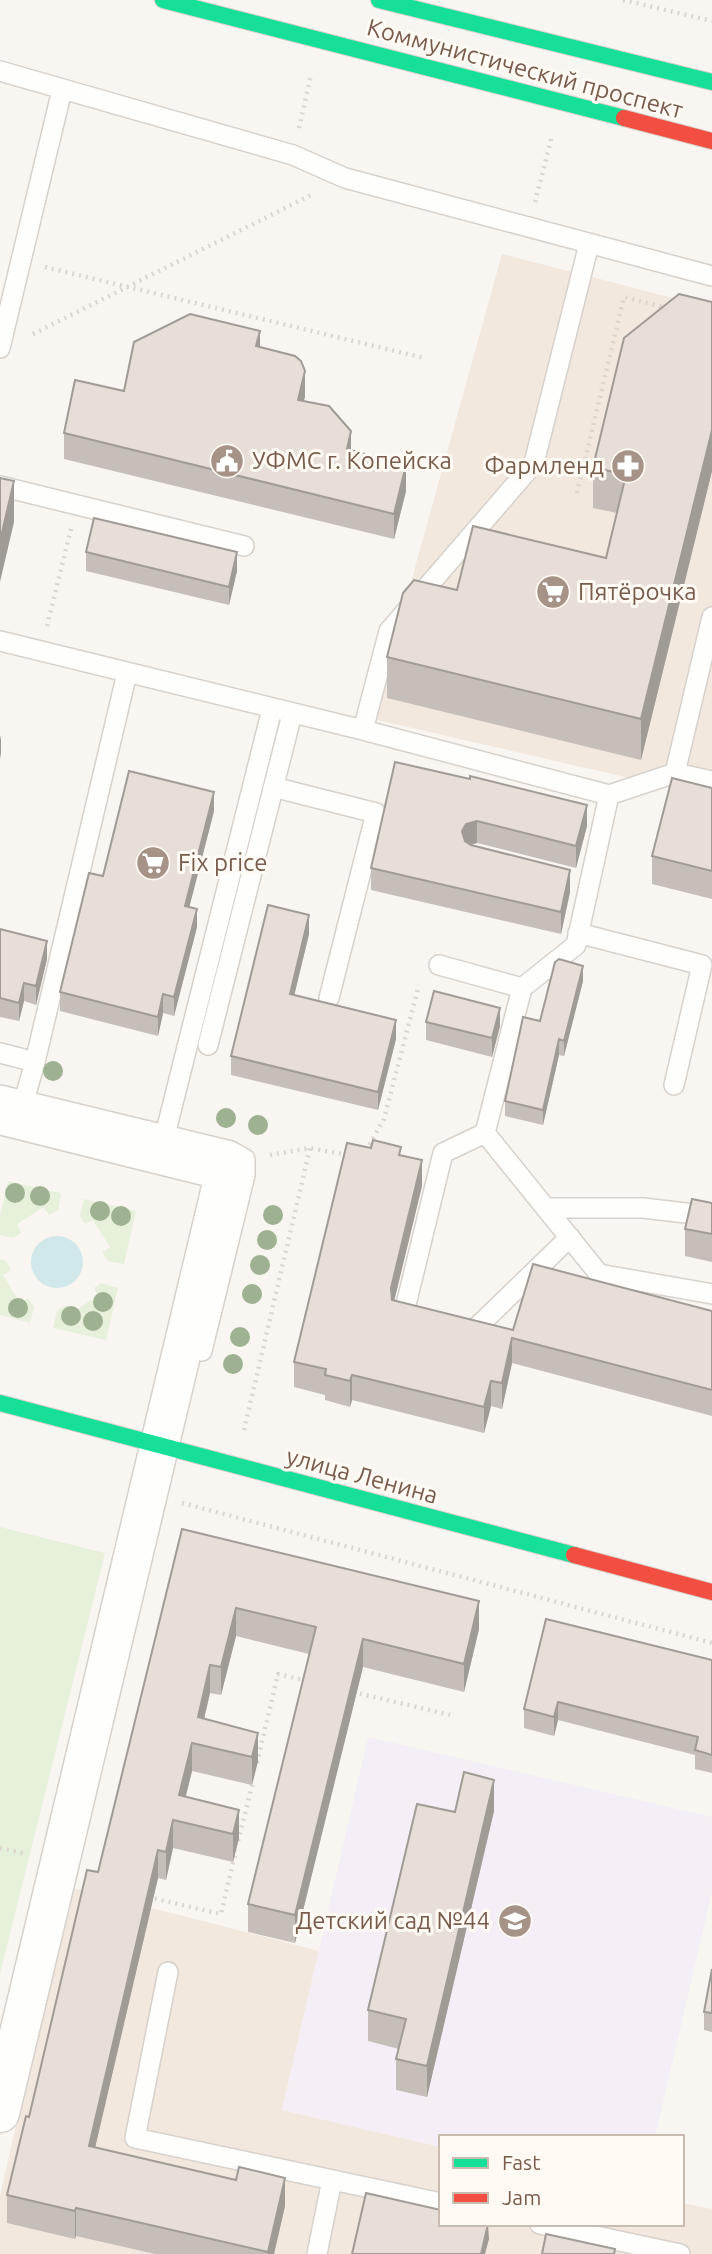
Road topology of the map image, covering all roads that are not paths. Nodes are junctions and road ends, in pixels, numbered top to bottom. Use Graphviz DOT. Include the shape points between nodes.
graph roads {
  1 [pos="163,0"];
  2 [pos="393,6"];
  3 [pos="0,71"];
  4 [pos="712,82"];
  5 [pos="62,90"];
  6 [pos="712,141"];
  7 [pos="589,244"];
  8 [pos="712,276"];
  9 [pos="0,348"];
  10 [pos="0,486"];
  11 [pos="244,546"];
  12 [pos="712,617"];
  13 [pos="0,641"];
  14 [pos="127,673"];
  15 [pos="272,709"];
  16 [pos="292,714"];
  17 [pos="363,730"];
  18 [pos="675,773"];
  19 [pos="712,781"];
  20 [pos="273,787"];
  21 [pos="609,795"];
  22 [pos="578,933"];
  23 [pos="439,965"];
  24 [pos="522,988"];
  25 [pos="329,998"];
  26 [pos="208,1045"];
  27 [pos="0,1054"];
  28 [pos="34,1062"];
  29 [pos="674,1085"];
  30 [pos="0,1095"];
  31 [pos="12,1108"];
  32 [pos="485,1133"];
  33 [pos="165,1135"];
  34 [pos="546,1208"];
  35 [pos="712,1216"];
  36 [pos="570,1237"];
  37 [pos="712,1294"];
  38 [pos="0,1404"];
  39 [pos="167,1448"];
  40 [pos="712,1592"];
  41 [pos="168,1972"];
  42 [pos="0,2113"];
  43 [pos="332,2180"];
  44 [pos="439,2203"];
  45 [pos="549,2226"];
  46 [pos="317,2254"];
  47 [pos="680,2254"];
  1 -- 6 [label="street, Коммунистический проспект" via="387,49"];
  2 -- 4 [label="street"];
  3 -- 5 [label="lane"];
  5 -- 7 [label="lane" via="293,155 345,178"];
  5 -- 9 [label="lane"];
  7 -- 8 [label="lane"];
  7 -- 17 [label="lane" via="534,463 389,631"];
  10 -- 11 [label="lane"];
  12 -- 18 [label="lane"];
  13 -- 14 [label="lane"];
  14 -- 15 [label="lane"];
  14 -- 28 [label="lane"];
  15 -- 16 [label="lane"];
  15 -- 33 [label="lane"];
  16 -- 17 [label="lane"];
  16 -- 20 [label="lane"];
  17 -- 21 [label="lane"];
  18 -- 19 [label="lane"];
  18 -- 21 [label="lane"];
  20 -- 25 [label="lane" via="376,813"];
  20 -- 26 [label="lane"];
  21 -- 22 [label="lane" via="583,883"];
  22 -- 24 [label="lane" via="576,945"];
  22 -- 29 [label="lane" via="702,965"];
  23 -- 24 [label="lane"];
  24 -- 32 [label="lane"];
  27 -- 28 [label="lane"];
  28 -- 31 [label="lane"];
  30 -- 31 [label="lane"];
  31 -- 33 [label="lane"];
  31 -- 39 [label="street" via="225,1171"];
  32 -- 34 [label="lane"];
  32 -- 36 [label="lane" via="443,1153 404,1317 472,1332"];
  33 -- 39 [label="lane" via="231,1151 244,1159 245,1175"];
  34 -- 35 [label="lane" via="643,1208"];
  34 -- 36 [label="lane"];
  36 -- 37 [label="lane" via="599,1274"];
  38 -- 39 [label="street, улица Ленина"];
  39 -- 40 [label="street, улица Ленина"];
  39 -- 42 [label="street" via="146,1493"];
  41 -- 43 [label="lane" via="135,2138"];
  43 -- 44 [label="lane"];
  43 -- 46 [label="lane"];
  45 -- 47 [label="lane"];
}
